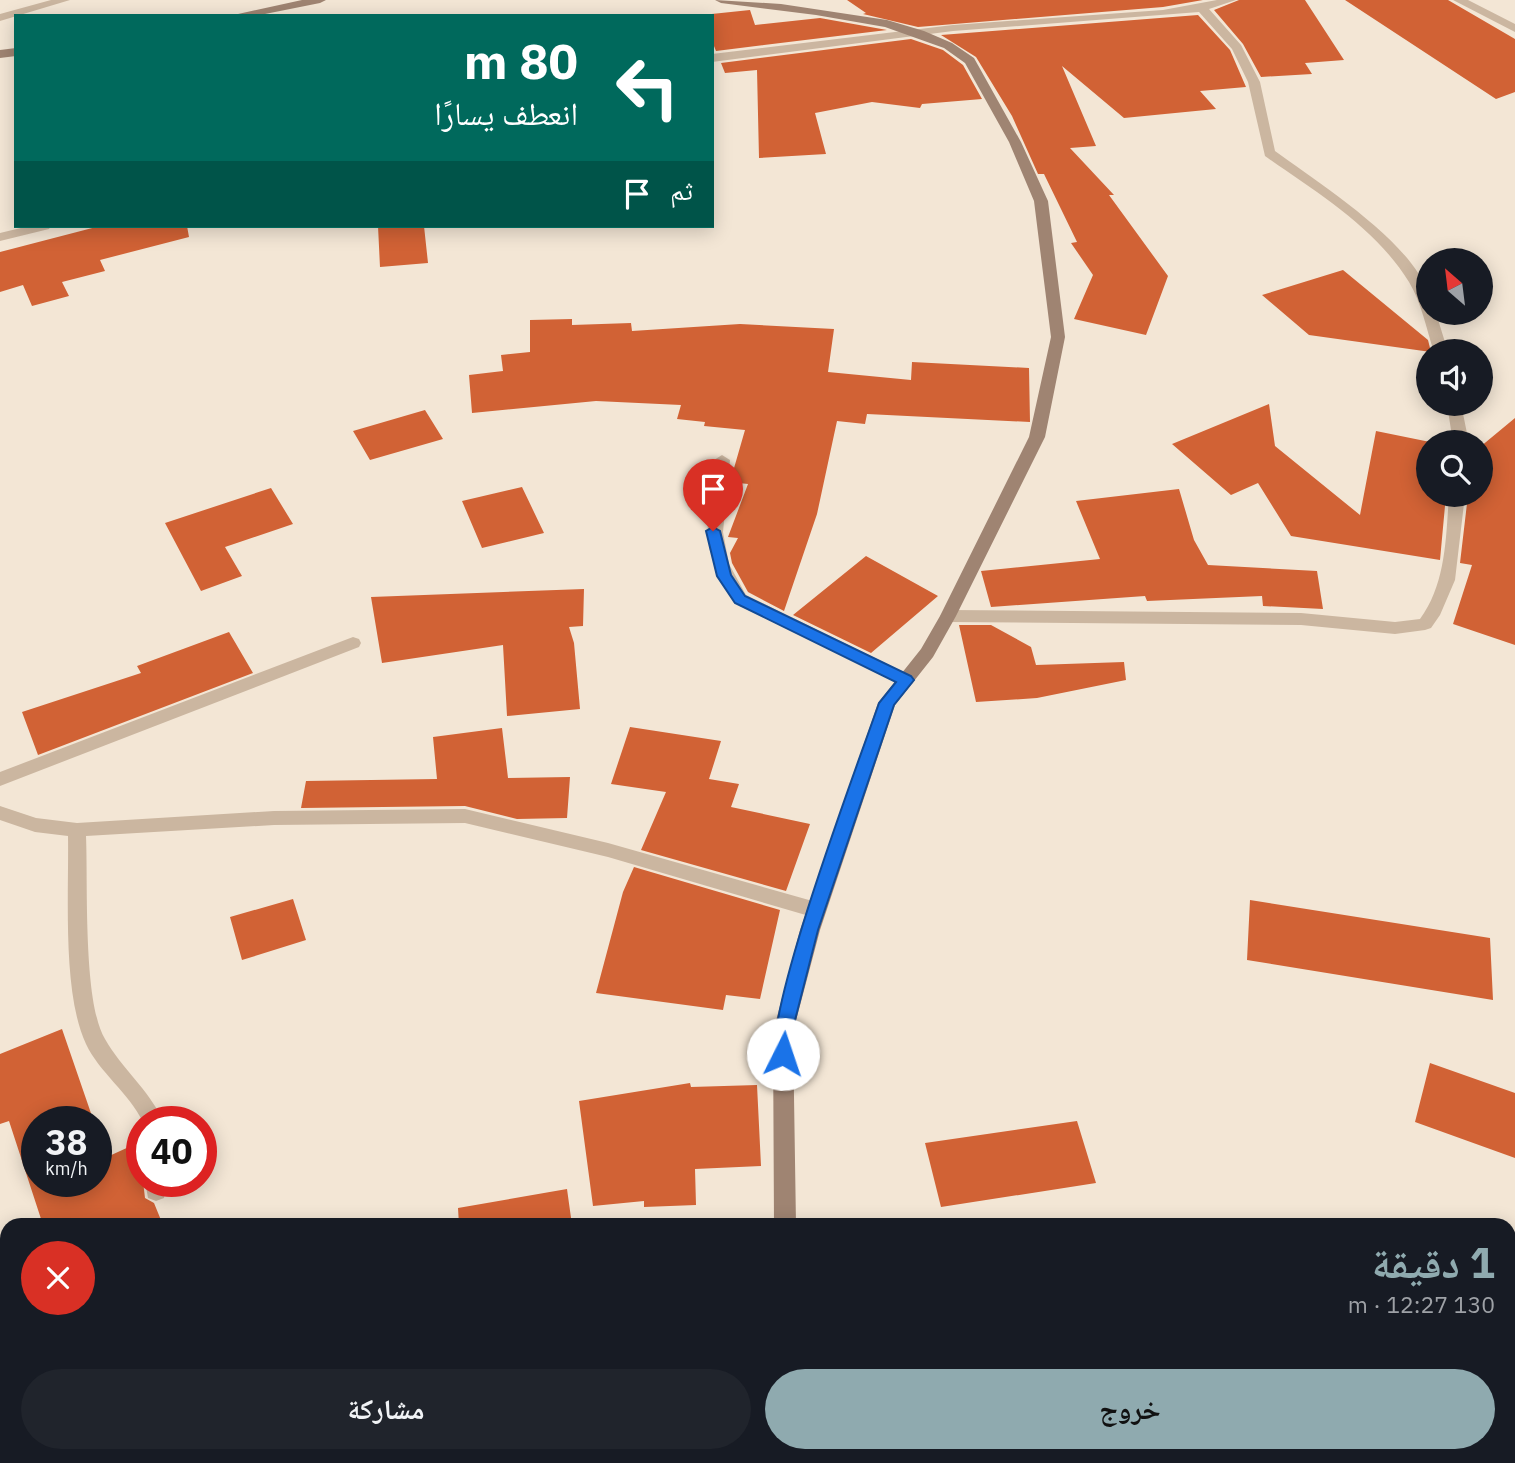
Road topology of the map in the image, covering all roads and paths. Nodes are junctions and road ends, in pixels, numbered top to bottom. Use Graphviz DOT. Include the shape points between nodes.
graph roads {
  1 [pos="64,0"];
  2 [pos="320,0"];
  3 [pos="721,0"];
  4 [pos="1230,0"];
  5 [pos="1459,0"];
  6 [pos="1202,8"];
  7 [pos="14,14"];
  8 [pos="246,14"];
  9 [pos="1515,29"];
  10 [pos="914,33"];
  11 [pos="714,58"];
  12 [pos="36,228"];
  13 [pos="0,237"];
  14 [pos="1416,284"];
  15 [pos="722,460"];
  16 [pos="1455,507"];
  17 [pos="948,616"];
  18 [pos="353,643"];
  19 [pos="906,680"];
  20 [pos="0,779"];
  21 [pos="0,813"];
  22 [pos="77,830"];
  23 [pos="816,910"];
  24 [pos="146,1106"];
  25 [pos="785,1218"];
  1 -- 7 [label="street"];
  2 -- 8 [label="street"];
  3 -- 10 [label="street" via="827,13"];
  4 -- 6 [label="street"];
  5 -- 9 [label="street"];
  6 -- 10 [label="street"];
  6 -- 14 [label="street" via="1237,48 1254,82 1269,153 1337,200 1391,250"];
  10 -- 11 [label="street"];
  10 -- 17 [label="street" via="940,41 970,61 1014,142 1041,201 1058,337 1037,437"];
  12 -- 13 [label="street"];
  15 -- 19 [label="street" via="713,531 724,576 740,599"];
  16 -- 17 [label="street" via="1446,577 1436,612 1425,624 1395,628 1301,619"];
  17 -- 19 [label="street"];
  18 -- 20 [label="street"];
  19 -- 23 [label="street" via="887,703"];
  21 -- 22 [label="street" via="35,825"];
  22 -- 23 [label="street" via="274,818 465,816 608,850"];
  22 -- 24 [label="street" via="82,998 94,1042"];
  23 -- 25 [label="street" via="783,1032"];
}
